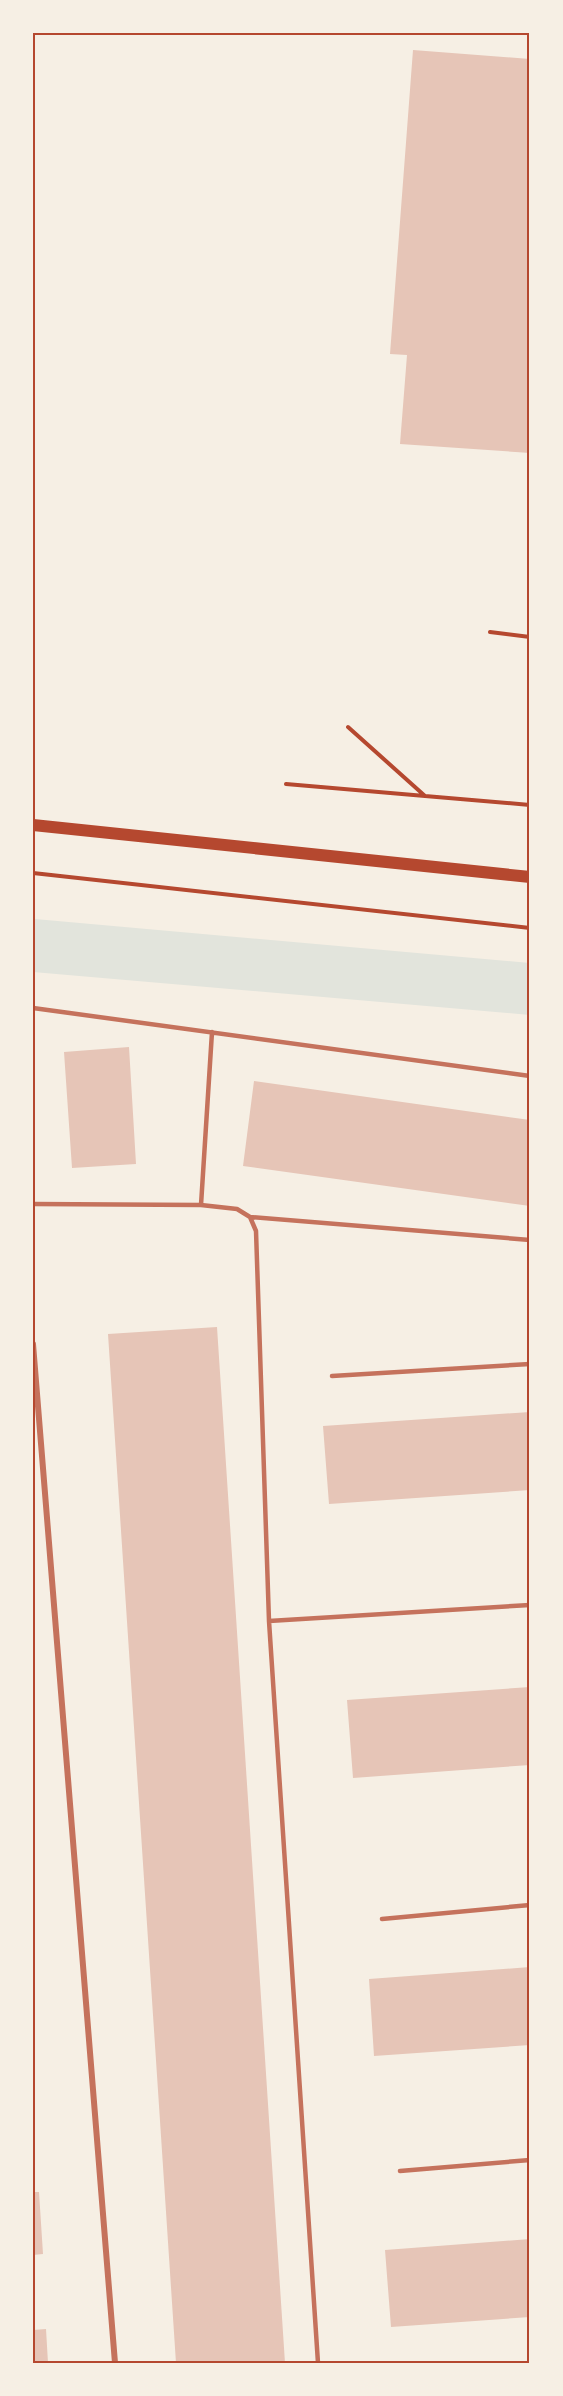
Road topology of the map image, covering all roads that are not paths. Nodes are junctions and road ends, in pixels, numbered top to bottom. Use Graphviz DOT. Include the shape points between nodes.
graph roads {
  1 [pos="33,825"];
  2 [pos="530,877"];
  3 [pos="33,1008"];
  4 [pos="212,1032"];
  5 [pos="530,1076"];
  6 [pos="33,1204"];
  7 [pos="201,1205"];
  8 [pos="250,1217"];
  9 [pos="530,1240"];
  10 [pos="33,1344"];
  11 [pos="530,1364"];
  12 [pos="332,1376"];
  13 [pos="530,1605"];
  14 [pos="269,1621"];
  15 [pos="530,1905"];
  16 [pos="382,1919"];
  17 [pos="530,2160"];
  18 [pos="400,2171"];
  19 [pos="115,2363"];
  20 [pos="318,2363"];
  1 -- 2 [label="main road"];
  3 -- 4 [label="lane"];
  4 -- 5 [label="lane"];
  4 -- 7 [label="lane"];
  6 -- 7 [label="lane"];
  7 -- 8 [label="lane" via="237,1209"];
  8 -- 9 [label="lane"];
  8 -- 14 [label="lane" via="256,1232"];
  10 -- 19 [label="street"];
  11 -- 12 [label="lane"];
  13 -- 14 [label="lane"];
  14 -- 20 [label="lane"];
  15 -- 16 [label="lane"];
  17 -- 18 [label="lane"];
}
